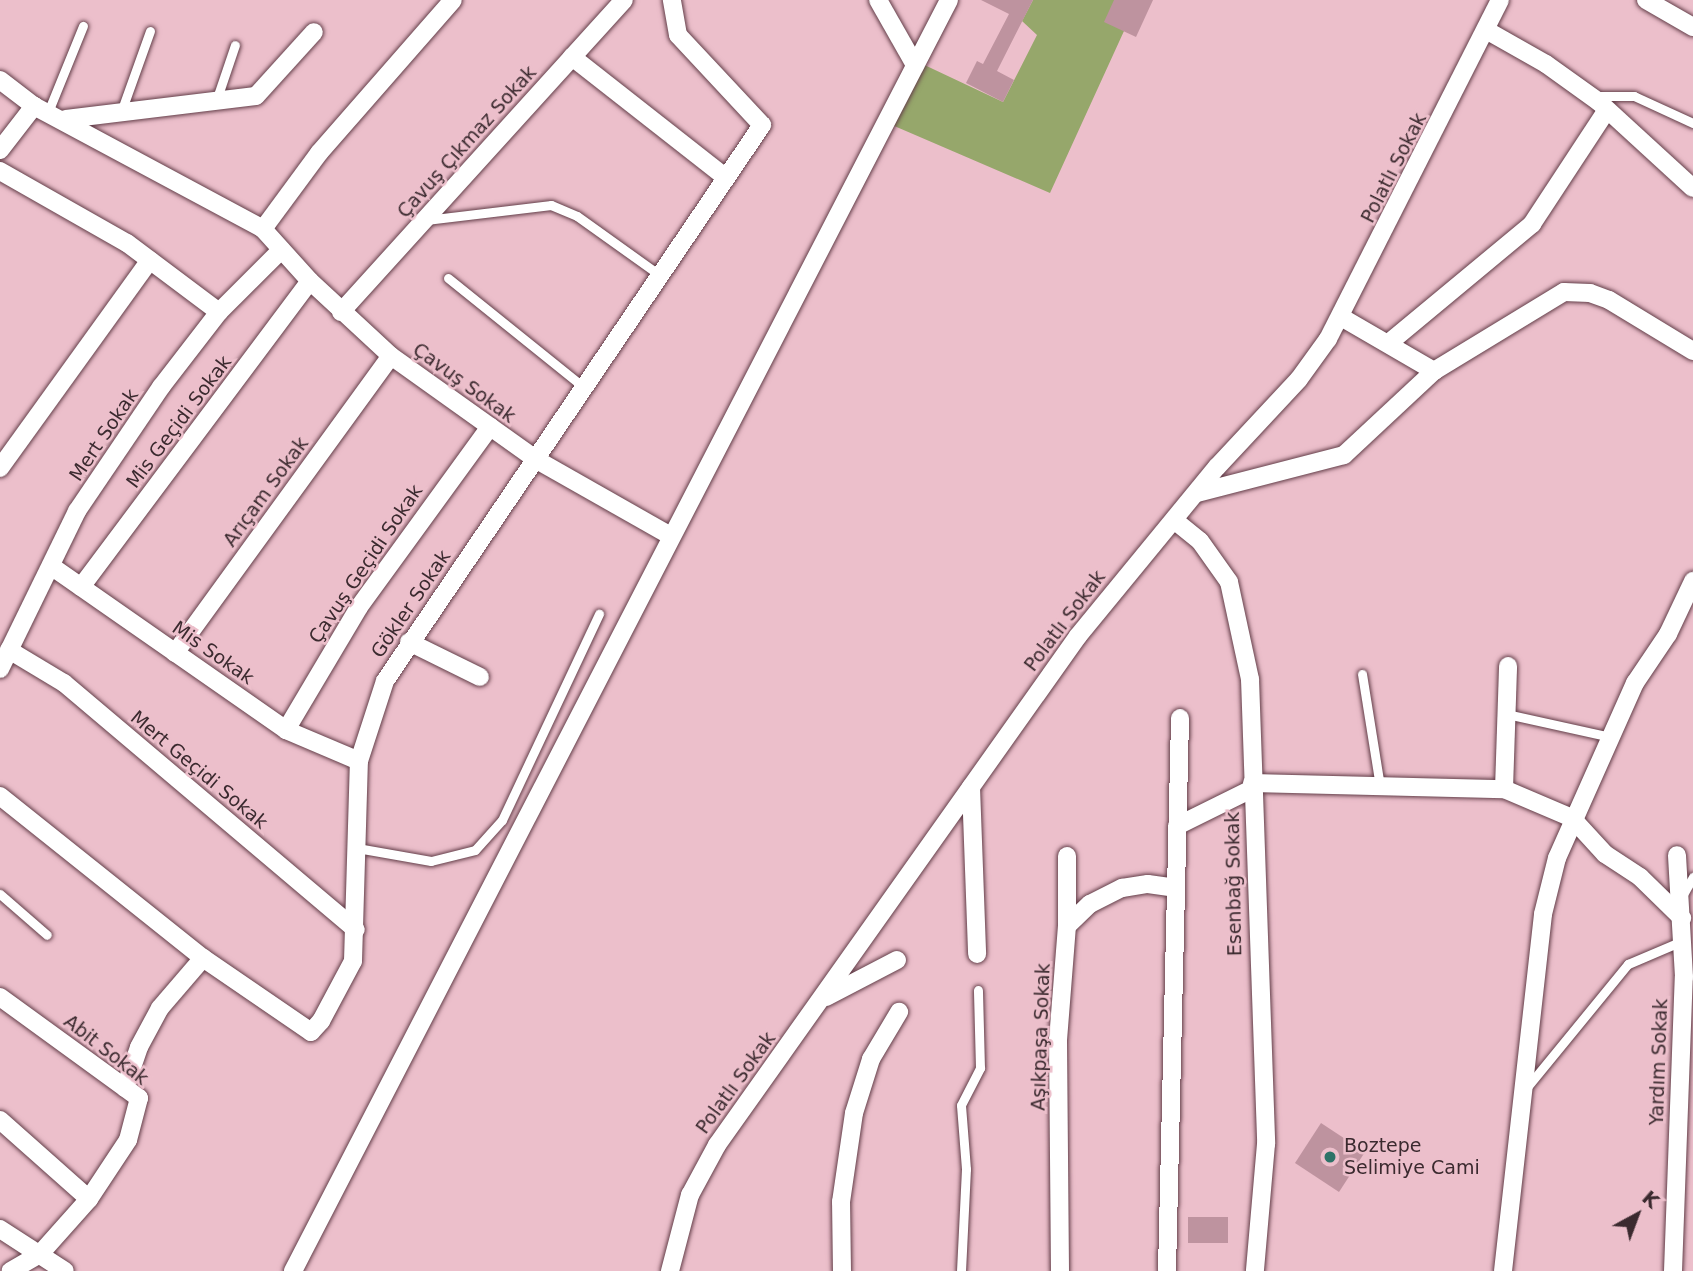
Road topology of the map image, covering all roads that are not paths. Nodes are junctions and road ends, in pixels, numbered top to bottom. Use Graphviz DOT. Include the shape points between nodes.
graph roads {
  1 [pos="453,0"];
  2 [pos="624,0"];
  3 [pos="672,0"];
  4 [pos="878,0"];
  5 [pos="948,0"];
  6 [pos="1500,0"];
  7 [pos="1646,0"];
  8 [pos="83,26"];
  9 [pos="1693,27"];
  10 [pos="1486,30"];
  11 [pos="150,31"];
  12 [pos="314,32"];
  13 [pos="235,44"];
  14 [pos="572,57"];
  15 [pos="915,65"];
  16 [pos="0,80"];
  17 [pos="1591,96"];
  18 [pos="216,101"];
  19 [pos="41,109"];
  20 [pos="1607,110"];
  21 [pos="120,113"];
  22 [pos="66,119"];
  23 [pos="1693,123"];
  24 [pos="0,150"];
  25 [pos="0,171"];
  26 [pos="725,177"];
  27 [pos="1693,188"];
  28 [pos="424,220"];
  29 [pos="263,229"];
  30 [pos="281,250"];
  31 [pos="150,260"];
  32 [pos="659,274"];
  33 [pos="448,278"];
  34 [pos="310,281"];
  35 [pos="219,312"];
  36 [pos="341,312"];
  37 [pos="1341,317"];
  38 [pos="1390,342"];
  39 [pos="1693,351"];
  40 [pos="391,356"];
  41 [pos="1434,371"];
  42 [pos="587,389"];
  43 [pos="489,428"];
  44 [pos="537,460"];
  45 [pos="0,468"];
  46 [pos="1197,493"];
  47 [pos="1174,520"];
  48 [pos="669,535"];
  49 [pos="51,566"];
  50 [pos="1693,581"];
  51 [pos="81,587"];
  52 [pos="599,614"];
  53 [pos="409,642"];
  54 [pos="9,650"];
  55 [pos="175,653"];
  56 [pos="1508,666"];
  57 [pos="0,669"];
  58 [pos="1362,674"];
  59 [pos="480,677"];
  60 [pos="1507,714"];
  61 [pos="1180,718"];
  62 [pos="286,730"];
  63 [pos="1613,738"];
  64 [pos="359,761"];
  65 [pos="1252,786"];
  66 [pos="1380,786"];
  67 [pos="971,788"];
  68 [pos="1504,789"];
  69 [pos="0,796"];
  70 [pos="1572,818"];
  71 [pos="1177,826"];
  72 [pos="357,848"];
  73 [pos="1676,855"];
  74 [pos="1067,856"];
  75 [pos="1693,877"];
  76 [pos="1175,888"];
  77 [pos="1687,890"];
  78 [pos="0,894"];
  79 [pos="1682,918"];
  80 [pos="1067,926"];
  81 [pos="356,930"];
  82 [pos="47,935"];
  83 [pos="1683,940"];
  84 [pos="977,954"];
  85 [pos="203,958"];
  86 [pos="897,960"];
  87 [pos="978,990"];
  88 [pos="0,996"];
  89 [pos="822,999"];
  90 [pos="899,1012"];
  91 [pos="1686,1081"];
  92 [pos="125,1088"];
  93 [pos="1525,1089"];
  94 [pos="0,1121"];
  95 [pos="89,1199"];
  96 [pos="0,1229"];
  97 [pos="40,1254"];
  98 [pos="10,1271"];
  99 [pos="65,1271"];
  100 [pos="293,1271"];
  101 [pos="670,1271"];
  102 [pos="842,1271"];
  103 [pos="961,1271"];
  104 [pos="1060,1271"];
  105 [pos="1167,1271"];
  106 [pos="1255,1271"];
  107 [pos="1503,1271"];
  108 [pos="1673,1271"];
  1 -- 29 [label="street" via="319,153"];
  2 -- 14 [label="street, Çavuş Çıkmaz Sokak"];
  3 -- 26 [label="street, Gökler Sokak" via="678,35 762,125"];
  4 -- 15 [label="street"];
  5 -- 15 [label="street"];
  6 -- 10 [label="street, Polatlı Sokak"];
  7 -- 9 [label="street"];
  8 -- 19 [label="lane"];
  10 -- 17 [label="street"];
  10 -- 37 [label="street, Polatlı Sokak"];
  11 -- 21 [label="lane"];
  12 -- 18 [label="street" via="256,96"];
  13 -- 18 [label="lane"];
  14 -- 26 [label="street"];
  14 -- 28 [label="street, Çavuş Çıkmaz Sokak"];
  15 -- 48 [label="street"];
  16 -- 19 [label="street"];
  17 -- 20 [label="street"];
  17 -- 23 [label="lane" via="1634,96"];
  18 -- 21 [label="street"];
  19 -- 22 [label="street"];
  19 -- 24 [label="street"];
  20 -- 27 [label="street"];
  20 -- 38 [label="street" via="1532,224"];
  21 -- 22 [label="street"];
  22 -- 29 [label="street"];
  25 -- 31 [label="street"];
  26 -- 32 [label="street, Gökler Sokak"];
  28 -- 32 [label="lane" via="551,205 577,216"];
  28 -- 36 [label="street, Çavuş Çıkmaz Sokak"];
  29 -- 30 [label="street, Çavuş Sokak"];
  30 -- 34 [label="street, Çavuş Sokak"];
  30 -- 35 [label="street, Mert Sokak"];
  31 -- 35 [label="street"];
  31 -- 45 [label="street"];
  32 -- 42 [label="street, Gökler Sokak"];
  33 -- 42 [label="lane"];
  34 -- 36 [label="street, Çavuş Sokak"];
  34 -- 51 [label="street, Mis Geçidi Sokak"];
  35 -- 49 [label="street, Mert Sokak" via="161,387 77,511"];
  36 -- 40 [label="street, Çavuş Sokak"];
  37 -- 38 [label="street"];
  37 -- 46 [label="street, Polatlı Sokak" via="1299,379"];
  38 -- 41 [label="street"];
  39 -- 41 [label="street" via="1609,300 1573,291 1546,300"];
  40 -- 43 [label="street, Çavuş Sokak"];
  40 -- 55 [label="street, Arıçam Sokak"];
  41 -- 46 [label="street" via="1344,455"];
  42 -- 44 [label="street, Gökler Sokak"];
  43 -- 44 [label="street, Çavuş Sokak"];
  43 -- 62 [label="street, Çavuş Geçidi Sokak" via="359,607"];
  44 -- 48 [label="street, Çavuş Sokak"];
  44 -- 53 [label="street, Gökler Sokak"];
  46 -- 47 [label="street, Polatlı Sokak"];
  47 -- 65 [label="street, Esenbağ Sokak" via="1212,553 1235,597 1250,679"];
  47 -- 67 [label="street, Polatlı Sokak" via="1078,636"];
  48 -- 100 [label="street"];
  49 -- 51 [label="street, Mis Sokak"];
  49 -- 54 [label="street, Mert Sokak"];
  50 -- 63 [label="street" via="1668,634 1636,683"];
  51 -- 55 [label="street, Mis Sokak"];
  52 -- 72 [label="lane" via="502,820 475,850 431,861"];
  53 -- 59 [label="street"];
  53 -- 64 [label="street, Gökler Sokak" via="381,690"];
  54 -- 57 [label="street, Mert Sokak"];
  54 -- 81 [label="street, Mert Geçidi Sokak" via="64,683"];
  55 -- 62 [label="street, Mis Sokak"];
  56 -- 60 [label="street"];
  58 -- 66 [label="lane"];
  60 -- 63 [label="lane"];
  60 -- 68 [label="street"];
  61 -- 71 [label="street"];
  62 -- 64 [label="street, Mis Sokak"];
  63 -- 70 [label="street"];
  64 -- 72 [label="street, Gökler Sokak"];
  65 -- 66 [label="street"];
  65 -- 71 [label="street"];
  65 -- 106 [label="street, Esenbağ Sokak" via="1266,1144"];
  66 -- 68 [label="street"];
  67 -- 84 [label="street"];
  67 -- 89 [label="street, Polatlı Sokak"];
  68 -- 70 [label="street"];
  69 -- 85 [label="street, Gökler Sokak"];
  70 -- 79 [label="street" via="1605,854 1640,877"];
  70 -- 93 [label="street" via="1543,914"];
  71 -- 76 [label="street"];
  72 -- 81 [label="street, Gökler Sokak"];
  73 -- 77 [label="street, Yardım Sokak"];
  74 -- 80 [label="street, Aşıkpaşa Sokak"];
  75 -- 77 [label="lane"];
  76 -- 80 [label="street" via="1148,884 1122,888 1090,904"];
  76 -- 105 [label="street"];
  77 -- 79 [label="street, Yardım Sokak"];
  78 -- 82 [label="lane"];
  79 -- 83 [label="street, Yardım Sokak"];
  80 -- 104 [label="street, Aşıkpaşa Sokak" via="1058,1040"];
  81 -- 85 [label="street, Gökler Sokak" via="353,961 344,986 311,1032"];
  83 -- 91 [label="street, Yardım Sokak"];
  83 -- 93 [label="lane" via="1628,964"];
  85 -- 92 [label="street" via="160,1008 139,1047"];
  86 -- 89 [label="street"];
  87 -- 103 [label="lane" via="980,1068 961,1105 965,1182"];
  88 -- 92 [label="street, Abit Sokak"];
  89 -- 101 [label="street, Polatlı Sokak" via="706,1161 682,1216"];
  90 -- 102 [label="street" via="871,1059 854,1113 841,1202"];
  91 -- 108 [label="street, Yardım Sokak"];
  92 -- 95 [label="street, Abit Sokak" via="139,1098 136,1119"];
  93 -- 107 [label="street"];
  94 -- 95 [label="street"];
  95 -- 97 [label="street, Abit Sokak"];
  96 -- 97 [label="street"];
  97 -- 98 [label="street, Abit Sokak"];
  97 -- 99 [label="street"];
}
